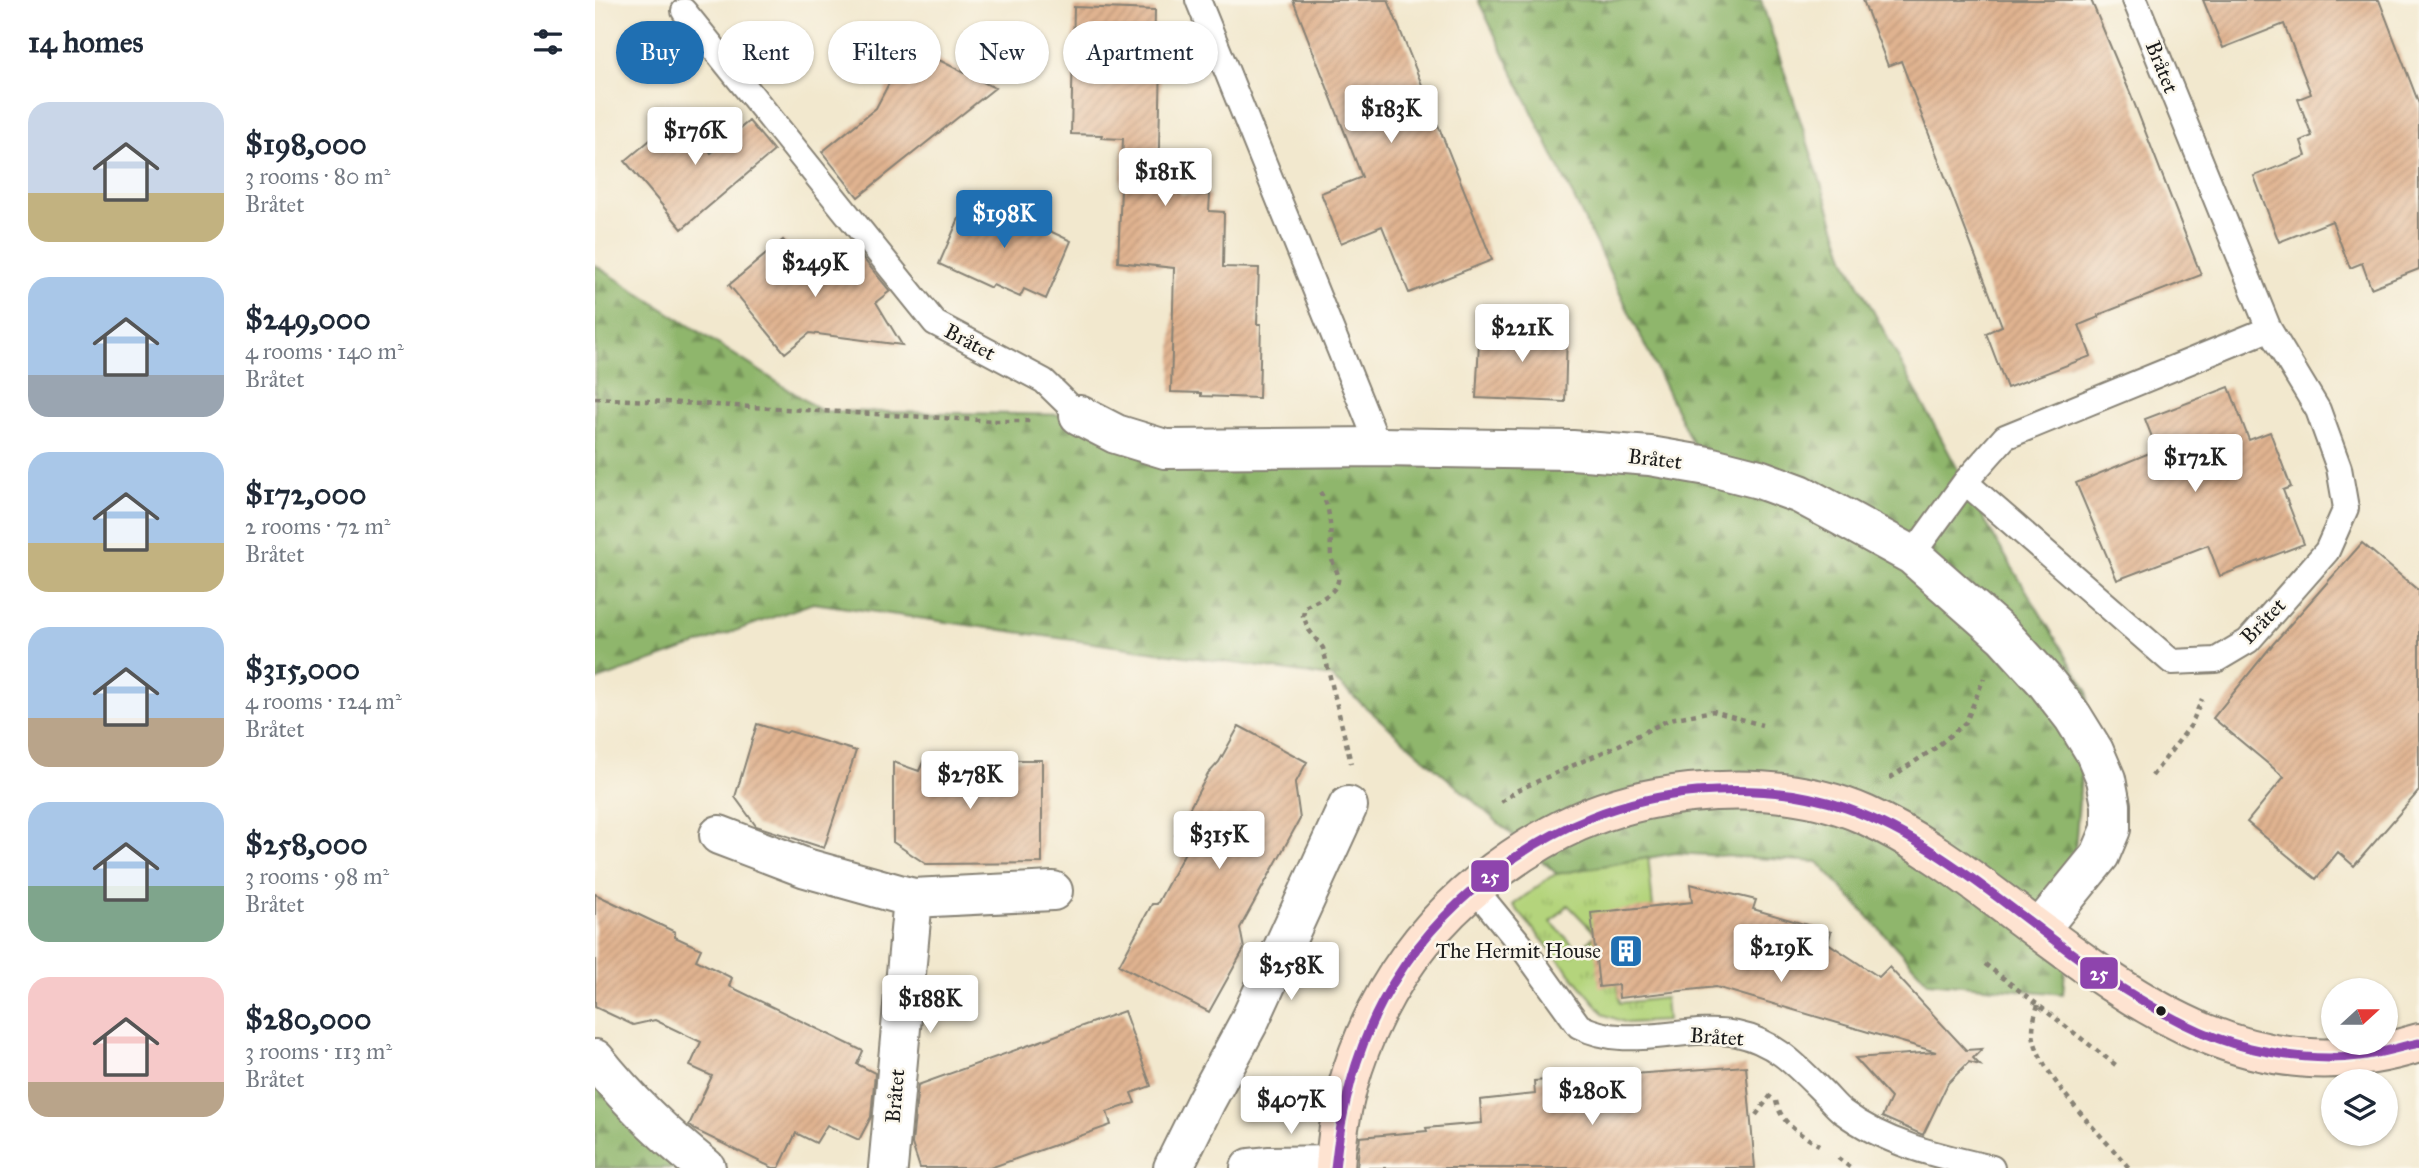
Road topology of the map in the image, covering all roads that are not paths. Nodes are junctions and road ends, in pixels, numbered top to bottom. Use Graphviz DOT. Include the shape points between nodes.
graph roads {
  1 [pos="1198,0"];
  2 [pos="2135,0"];
  3 [pos="684,11"];
  4 [pos="2269,329"];
  5 [pos="1079,415"];
  6 [pos="1379,447"];
  7 [pos="1965,482"];
  8 [pos="1912,555"];
  9 [pos="1348,806"];
  10 [pos="719,835"];
  11 [pos="1473,888"];
  12 [pos="1053,891"];
  13 [pos="913,898"];
  14 [pos="2039,930"];
  15 [pos="2419,1043"];
  16 [pos="595,1059"];
  17 [pos="1335,1167"];
  18 [pos="706,1168"];
  19 [pos="888,1168"];
  20 [pos="1173,1168"];
  21 [pos="1250,1168"];
  22 [pos="1992,1168"];
  1 -- 6 [label="lane"];
  2 -- 4 [label="lane, Bråtet"];
  3 -- 5 [label="lane, Bråtet" via="935,323 1044,381"];
  4 -- 7 [label="lane" via="2005,437"];
  4 -- 7 [label="lane, Bråtet" via="2318,410 2339,468 2346,508 2327,551 2248,641 2216,660 2172,662"];
  5 -- 6 [label="street, Bråtet" via="1116,434 1165,449"];
  6 -- 8 [label="street, Bråtet" via="1571,450 1708,466 1800,494"];
  7 -- 8 [label="lane"];
  8 -- 14 [label="street, Bråtet" via="2004,636 2045,681 2087,740 2106,779 2111,829 2100,855"];
  9 -- 20 [label="street" via="1249,1021"];
  10 -- 13 [label="street" via="806,868"];
  11 -- 14 [label="main road" via="1550,833 1611,809 1664,796 1763,790 1816,798 1911,837"];
  11 -- 17 [label="main road" via="1428,934 1374,1013 1340,1115"];
  11 -- 22 [label="lane, Bråtet" via="1579,1026 1592,1033 1627,1038 1736,1034 1769,1044 1842,1112 1898,1143"];
  12 -- 13 [label="street"];
  13 -- 19 [label="street, Bråtet"];
  14 -- 15 [label="main road" via="2170,1019 2267,1054 2356,1056"];
  16 -- 18 [label="street" via="673,1142"];
  17 -- 21 [label="street"];
}
